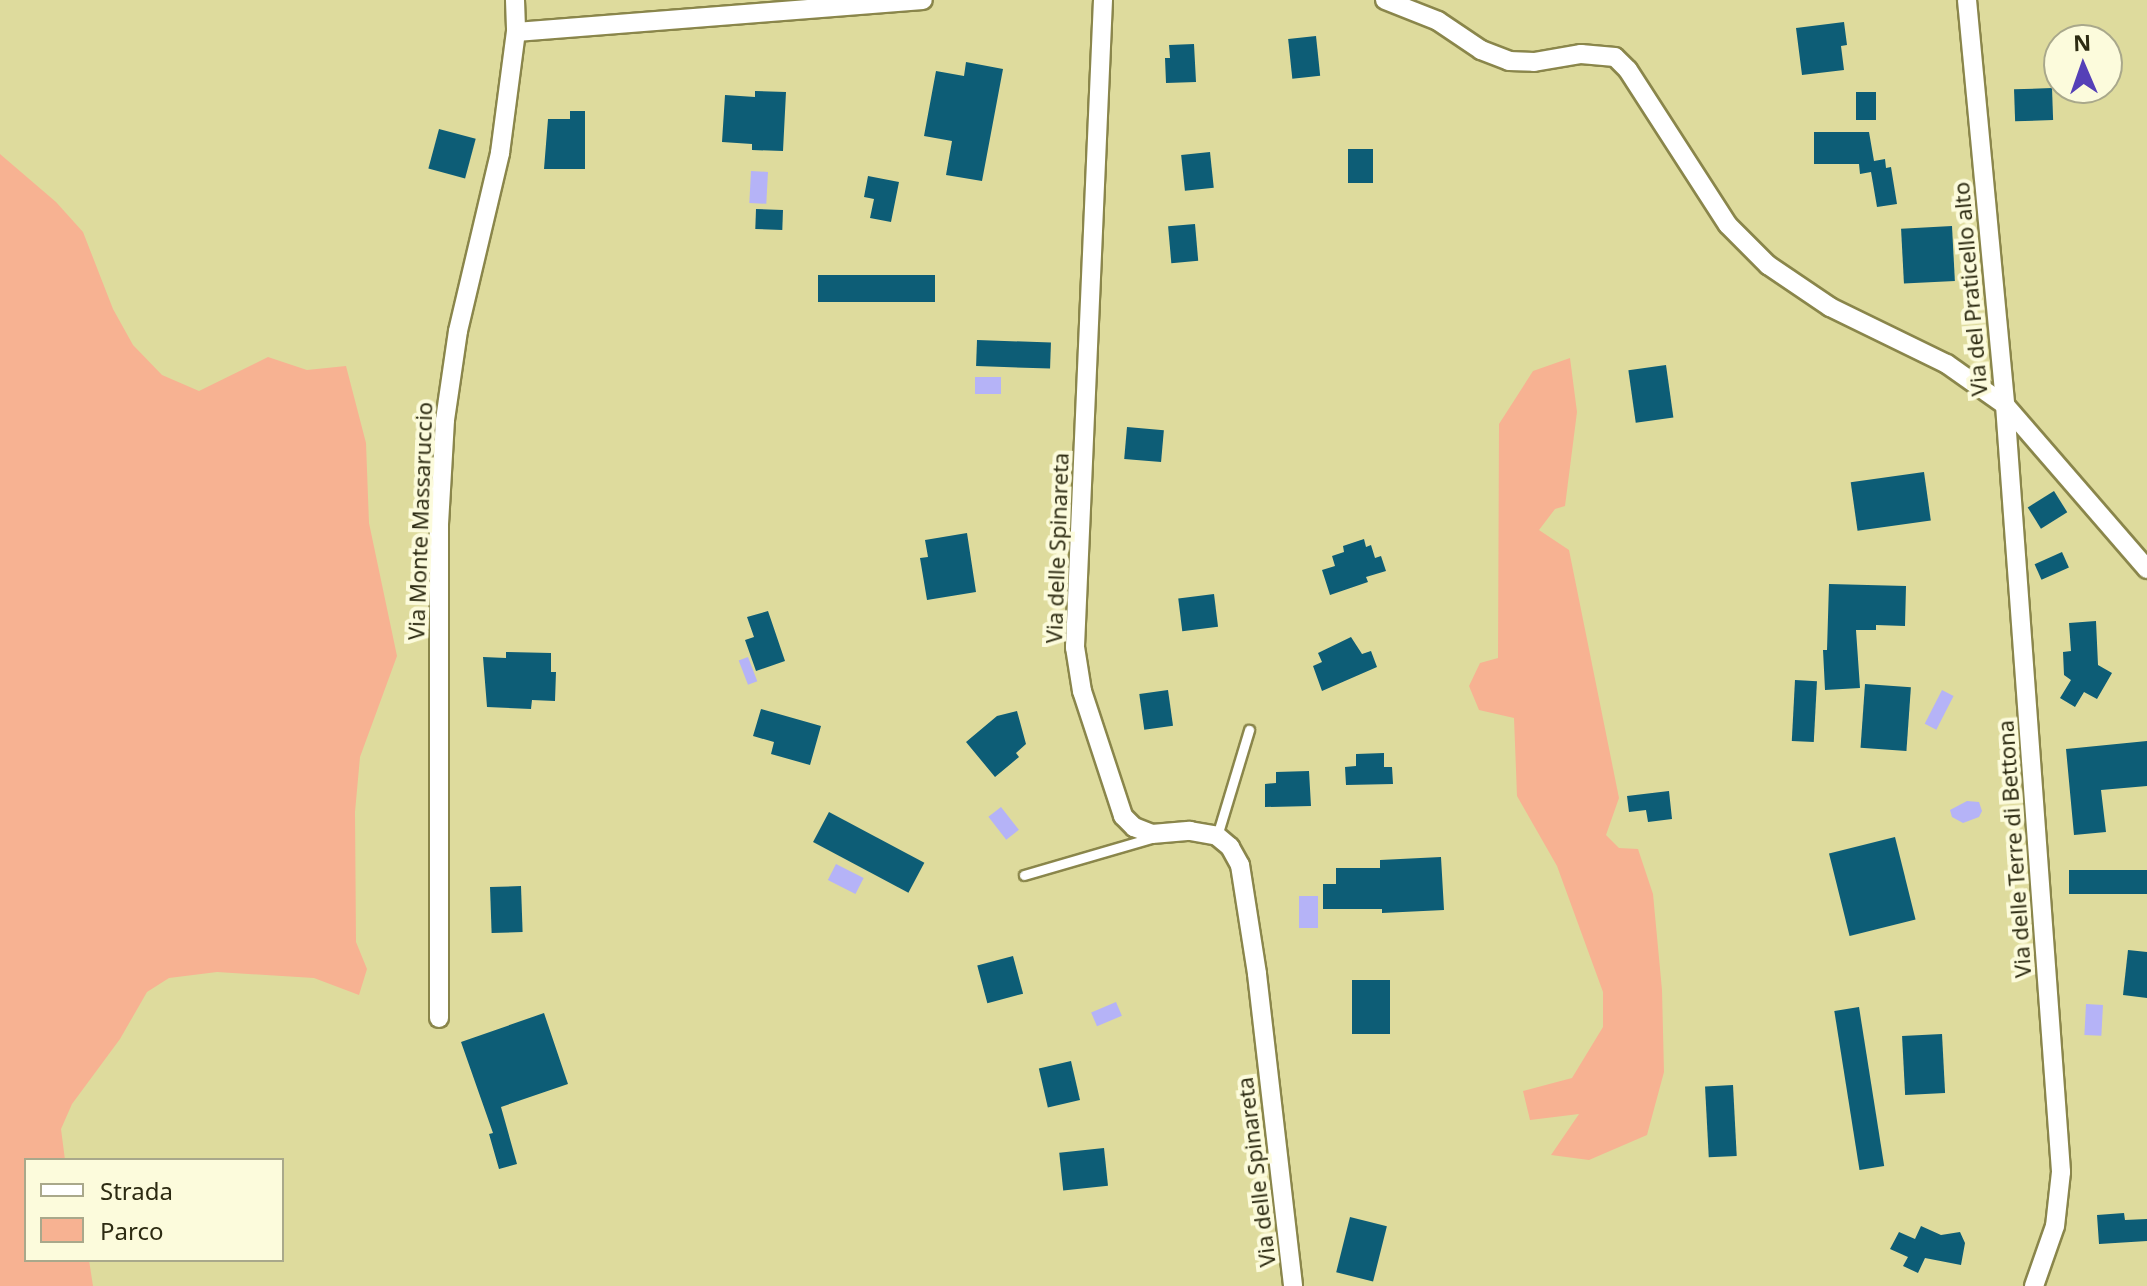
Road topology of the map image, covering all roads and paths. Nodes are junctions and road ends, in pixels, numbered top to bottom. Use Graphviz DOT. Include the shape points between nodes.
graph roads {
  1 [pos="515,0"];
  2 [pos="923,0"];
  3 [pos="1103,0"];
  4 [pos="1385,0"];
  5 [pos="1967,0"];
  6 [pos="516,32"];
  7 [pos="2005,405"];
  8 [pos="2147,569"];
  9 [pos="1249,730"];
  10 [pos="1161,835"];
  11 [pos="1217,836"];
  12 [pos="1024,875"];
  13 [pos="439,1018"];
  14 [pos="1293,1286"];
  15 [pos="2034,1286"];
  1 -- 6 [label="street, Via Monte Massaruccio"];
  2 -- 6 [label="street"];
  3 -- 10 [label="street, Via delle Spinareta" via="1075,647 1082,691 1123,816 1142,832"];
  4 -- 7 [label="street" via="1438,21 1481,50 1509,61 1615,57 1728,225 1768,265 1830,307 1947,364"];
  5 -- 7 [label="street, Via del Praticello alto"];
  6 -- 13 [label="street, Via Monte Massaruccio" via="500,153 457,339 445,420 439,524"];
  7 -- 8 [label="street, Via del Praticello alto"];
  7 -- 15 [label="street, Via delle Terre di Bettona" via="2061,1172 2055,1226"];
  9 -- 11 [label="lane"];
  10 -- 11 [label="street, Via delle Spinareta" via="1190,831"];
  10 -- 12 [label="lane"];
  11 -- 14 [label="street, Via delle Spinareta" via="1240,865"];
}
